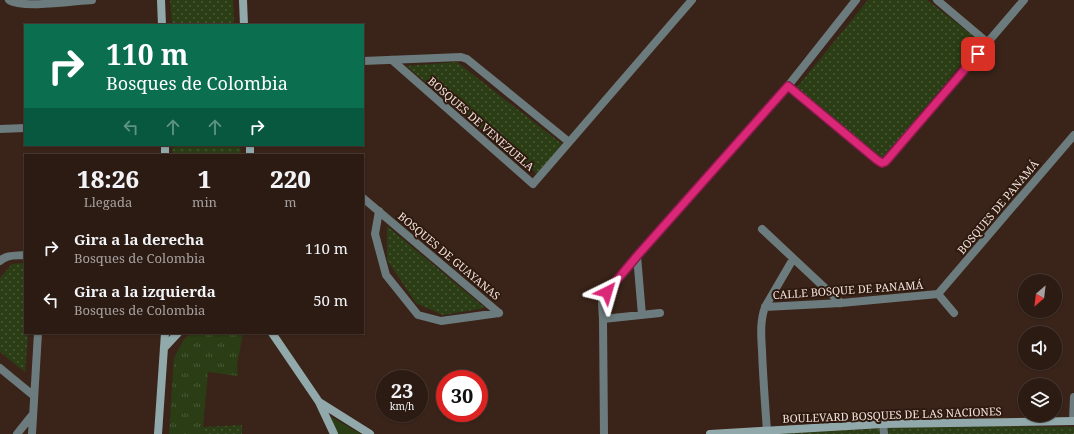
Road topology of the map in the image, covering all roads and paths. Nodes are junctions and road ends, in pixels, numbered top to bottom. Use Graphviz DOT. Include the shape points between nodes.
graph roads {
  1 [pos="9,0"];
  2 [pos="92,0"];
  3 [pos="161,0"];
  4 [pos="243,0"];
  5 [pos="692,0"];
  6 [pos="856,0"];
  7 [pos="936,0"];
  8 [pos="1024,0"];
  9 [pos="37,2"];
  10 [pos="162,24"];
  11 [pos="244,24"];
  12 [pos="988,43"];
  13 [pos="392,60"];
  14 [pos="364,61"];
  15 [pos="788,86"];
  16 [pos="0,128"];
  17 [pos="24,128"];
  18 [pos="1074,135"];
  19 [pos="569,142"];
  20 [pos="364,199"];
  21 [pos="379,211"];
  22 [pos="762,229"];
  23 [pos="24,255"];
  24 [pos="637,256"];
  25 [pos="793,259"];
  26 [pos="0,261"];
  27 [pos="938,294"];
  28 [pos="841,303"];
  29 [pos="765,307"];
  30 [pos="660,313"];
  31 [pos="954,313"];
  32 [pos="642,315"];
  33 [pos="604,319"];
  34 [pos="38,334"];
  35 [pos="165,334"];
  36 [pos="177,334"];
  37 [pos="273,334"];
  38 [pos="164,348"];
  39 [pos="0,368"];
  40 [pos="34,396"];
  41 [pos="1074,397"];
  42 [pos="319,402"];
  43 [pos="33,414"];
  44 [pos="1074,421"];
  45 [pos="883,424"];
  46 [pos="767,431"];
  47 [pos="17,434"];
  48 [pos="32,434"];
  49 [pos="158,434"];
  50 [pos="334,434"];
  51 [pos="370,434"];
  52 [pos="604,434"];
  53 [pos="710,434"];
  54 [pos="884,434"];
  1 -- 9 [label="street" via="17,3"];
  2 -- 9 [label="street"];
  3 -- 10 [label="street"];
  4 -- 11 [label="street"];
  5 -- 19 [label="street, BOSQUES DE VENEZUELA"];
  6 -- 15 [label="street"];
  7 -- 12 [label="street"];
  8 -- 12 [label="street"];
  12 -- 15 [label="street" via="882,163"];
  13 -- 14 [label="street"];
  13 -- 19 [label="street" via="464,58"];
  13 -- 19 [label="street, BOSQUES DE VENEZUELA" via="533,184"];
  15 -- 24 [label="street"];
  16 -- 17 [label="street"];
  18 -- 27 [label="street, BOSQUES DE PANAMÁ"];
  20 -- 21 [label="street, BOSQUES DE GUAYANAS"];
  21 -- 21 [label="street, BOSQUES DE GUAYANAS" via="487,302 499,313 441,321 418,315 386,275 375,234"];
  22 -- 25 [label="street"];
  23 -- 26 [label="street" via="9,256"];
  24 -- 32 [label="street"];
  24 -- 33 [label="street" via="604,297"];
  25 -- 28 [label="street"];
  25 -- 29 [label="street"];
  27 -- 28 [label="street, CALLE BOSQUE DE PANAMÁ"];
  27 -- 31 [label="street"];
  28 -- 29 [label="street, CALLE BOSQUE DE PANAMÁ"];
  29 -- 46 [label="street, CALLE BOSQUE DE PANAMÁ" via="761,324"];
  30 -- 32 [label="street"];
  32 -- 33 [label="street"];
  33 -- 52 [label="street"];
  34 -- 40 [label="street"];
  35 -- 38 [label="street"];
  36 -- 38 [label="street"];
  37 -- 42 [label="street"];
  38 -- 49 [label="street"];
  39 -- 40 [label="street"];
  40 -- 43 [label="street"];
  41 -- 44 [label="street"];
  42 -- 50 [label="street"];
  42 -- 51 [label="street"];
  43 -- 47 [label="street"];
  43 -- 48 [label="street"];
  44 -- 45 [label="street, BOULEVARD BOSQUES DE LAS NACIONES"];
  45 -- 46 [label="street, BOULEVARD BOSQUES DE LAS NACIONES"];
  45 -- 54 [label="street"];
  46 -- 53 [label="street, BOULEVARD BOSQUES DE LAS NACIONES"];
}
